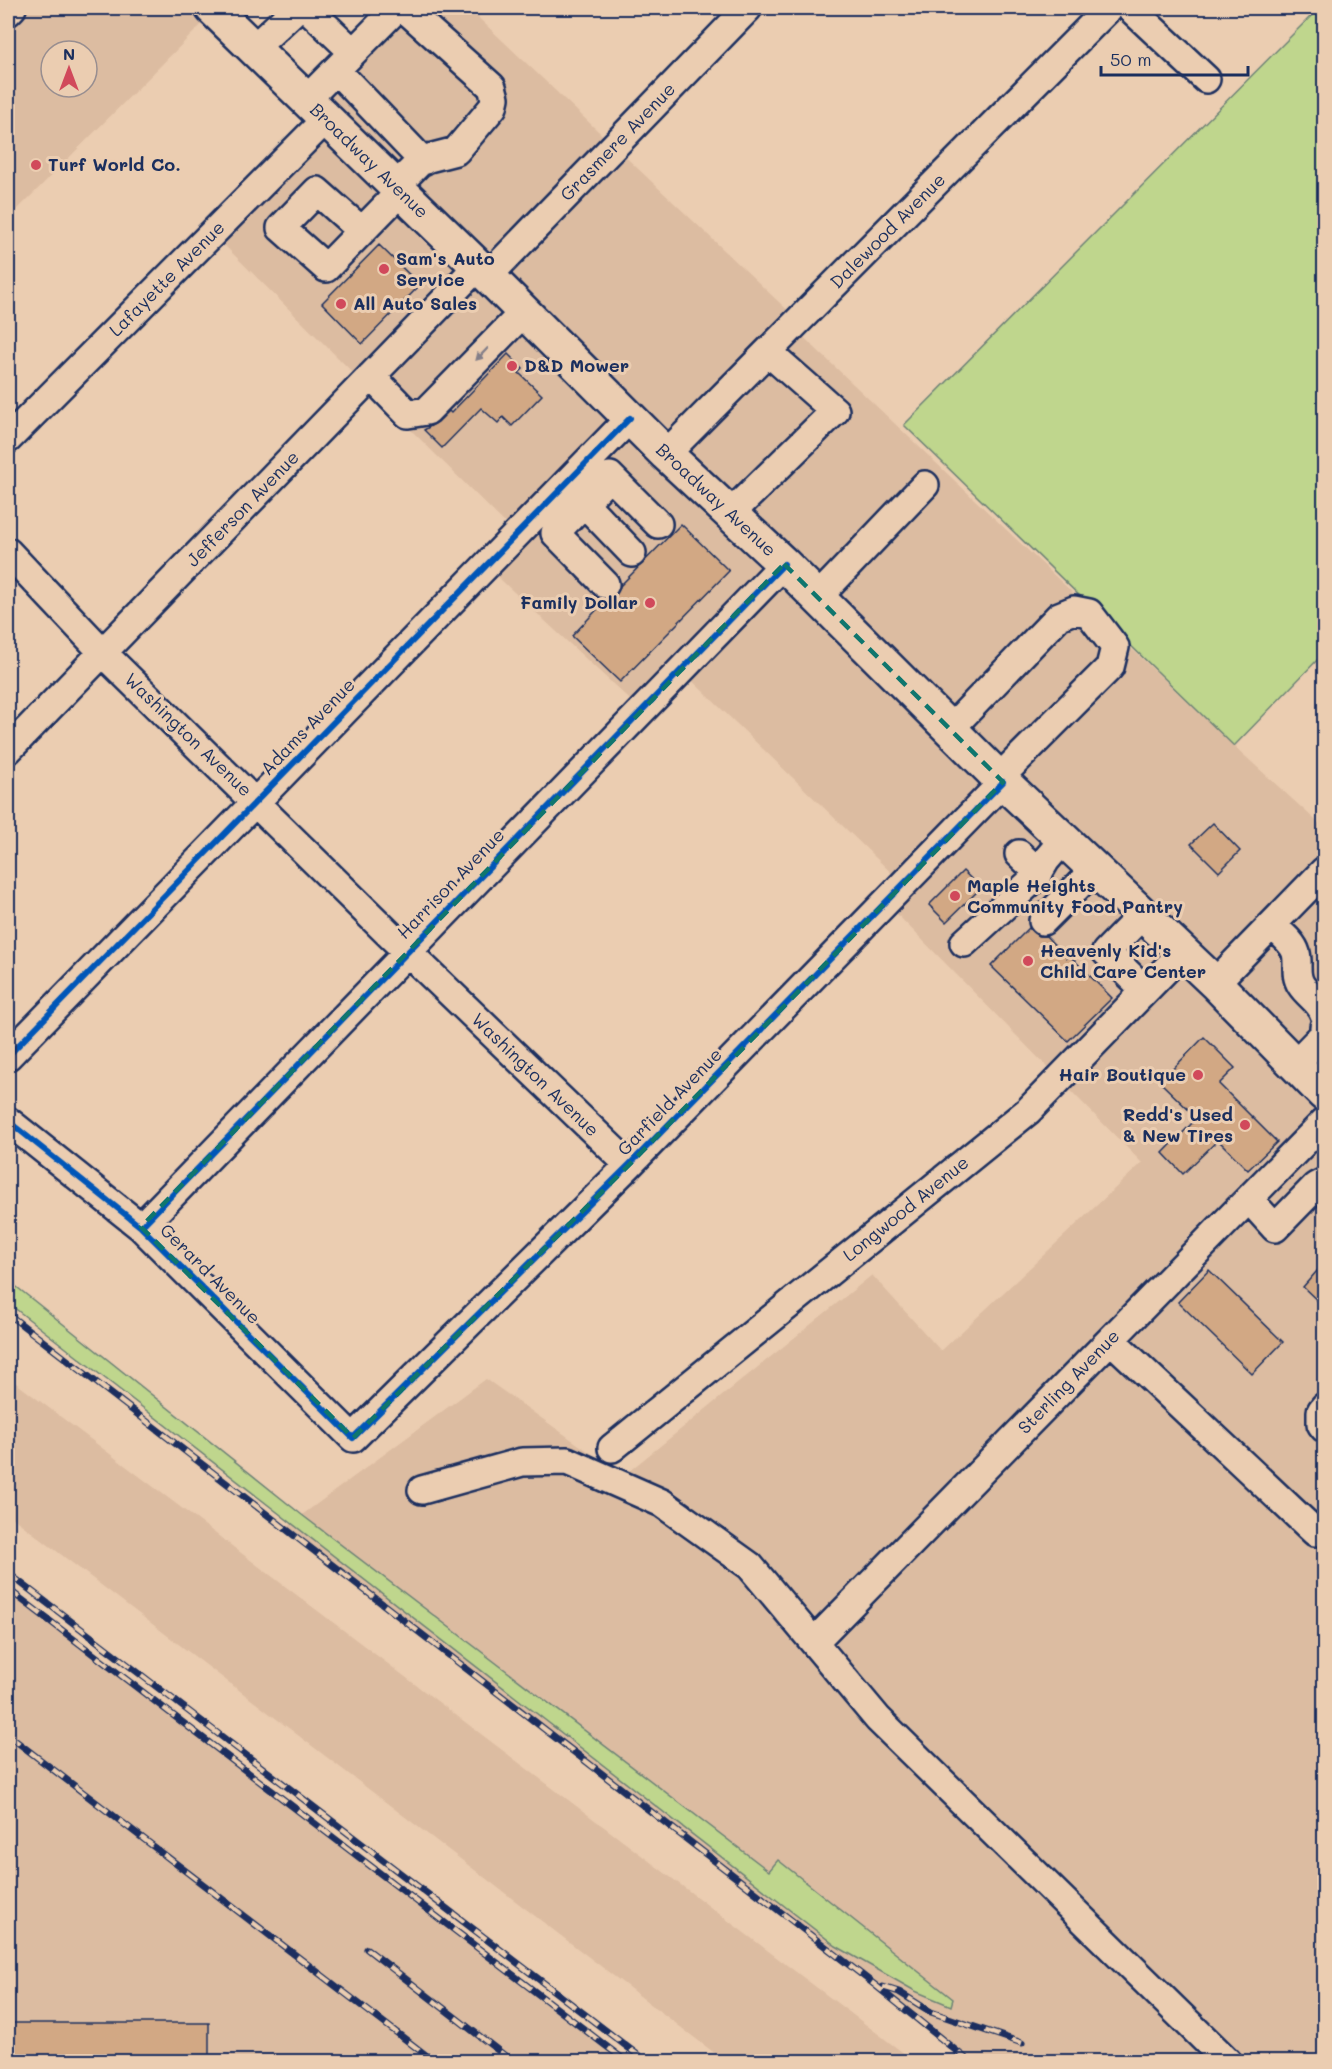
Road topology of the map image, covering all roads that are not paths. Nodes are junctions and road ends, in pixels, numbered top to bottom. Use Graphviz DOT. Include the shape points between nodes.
graph roads {
  1 [pos="12,8"];
  2 [pos="212,8"];
  3 [pos="297,8"];
  4 [pos="307,8"];
  5 [pos="397,8"];
  6 [pos="404,8"];
  7 [pos="748,8"];
  8 [pos="1109,8"];
  9 [pos="1130,8"];
  10 [pos="8,12"];
  11 [pos="254,48"];
  12 [pos="345,61"];
  13 [pos="1206,79"];
  14 [pos="316,109"];
  15 [pos="423,161"];
  16 [pos="397,190"];
  17 [pos="362,231"];
  18 [pos="482,271"];
  19 [pos="524,312"];
  20 [pos="768,352"];
  21 [pos="371,376"];
  22 [pos="630,418"];
  23 [pos="8,439"];
  24 [pos="666,454"];
  25 [pos="925,485"];
  26 [pos="575,493"];
  27 [pos="730,514"];
  28 [pos="658,524"];
  29 [pos="8,552"];
  30 [pos="632,553"];
  31 [pos="784,564"];
  32 [pos="605,584"];
  33 [pos="818,597"];
  34 [pos="103,653"];
  35 [pos="950,729"];
  36 [pos="8,750"];
  37 [pos="1001,780"];
  38 [pos="256,802"];
  39 [pos="1064,839"];
  40 [pos="1019,854"];
  41 [pos="1095,869"];
  42 [pos="1324,871"];
  43 [pos="1038,873"];
  44 [pos="1143,914"];
  45 [pos="1043,921"];
  46 [pos="1272,925"];
  47 [pos="964,943"];
  48 [pos="407,951"];
  49 [pos="1183,952"];
  50 [pos="1215,983"];
  51 [pos="1145,990"];
  52 [pos="1324,1014"];
  53 [pos="1324,1027"];
  54 [pos="8,1056"];
  55 [pos="1295,1064"];
  56 [pos="1324,1094"];
  57 [pos="8,1121"];
  58 [pos="1324,1122"];
  59 [pos="629,1165"];
  60 [pos="1324,1182"];
  61 [pos="1249,1199"];
  62 [pos="141,1227"];
  63 [pos="1111,1340"];
  64 [pos="1324,1407"];
  65 [pos="1324,1428"];
  66 [pos="353,1438"];
  67 [pos="612,1448"];
  68 [pos="422,1490"];
  69 [pos="1316,1532"];
  70 [pos="814,1642"];
  71 [pos="1228,2061"];
  1 -- 10 [label="street"];
  2 -- 11 [label="main road, Broadway Avenue"];
  3 -- 11 [label="street"];
  4 -- 12 [label="street"];
  5 -- 12 [label="street, Lafayette Avenue"];
  6 -- 15 [label="street" via="492,87 495,98 493,107 456,151"];
  7 -- 18 [label="street, Grasmere Avenue"];
  8 -- 20 [label="street, Dalewood Avenue"];
  9 -- 13 [label="street"];
  11 -- 14 [label="main road, Broadway Avenue"];
  12 -- 14 [label="street, Lafayette Avenue"];
  12 -- 15 [label="street"];
  14 -- 16 [label="main road, Broadway Avenue"];
  14 -- 23 [label="street, Lafayette Avenue"];
  15 -- 16 [label="street"];
  16 -- 17 [label="street"];
  16 -- 18 [label="main road, Broadway Avenue"];
  18 -- 19 [label="main road, Broadway Avenue"];
  18 -- 21 [label="street, Jefferson Avenue"];
  19 -- 21 [label="street, one-way" via="426,411 408,414"];
  19 -- 22 [label="main road, Broadway Avenue"];
  20 -- 24 [label="street, Dalewood Avenue"];
  20 -- 27 [label="street" via="835,411"];
  21 -- 34 [label="street, Jefferson Avenue"];
  22 -- 24 [label="main road, Broadway Avenue"];
  22 -- 26 [label="street, Adams Avenue"];
  24 -- 27 [label="main road, Broadway Avenue"];
  25 -- 33 [label="street"];
  26 -- 28 [label="street" via="610,476"];
  26 -- 30 [label="street"];
  26 -- 32 [label="street" via="555,533"];
  26 -- 38 [label="street, Adams Avenue"];
  27 -- 31 [label="main road, Broadway Avenue"];
  29 -- 34 [label="street, Washington Avenue"];
  31 -- 33 [label="main road, Broadway Avenue"];
  31 -- 48 [label="street, Harrison Avenue"];
  33 -- 35 [label="main road, Broadway Avenue"];
  34 -- 36 [label="street, Jefferson Avenue"];
  34 -- 38 [label="street, Washington Avenue"];
  35 -- 37 [label="main road, Broadway Avenue"];
  35 -- 37 [label="street, Garfield Avenue" via="1059,616 1074,610 1089,613 1114,647 1110,667"];
  37 -- 39 [label="main road, Broadway Avenue"];
  37 -- 59 [label="street, Garfield Avenue"];
  38 -- 48 [label="street, Washington Avenue"];
  38 -- 54 [label="street, Adams Avenue"];
  39 -- 41 [label="main road, Broadway Avenue"];
  39 -- 43 [label="street"];
  40 -- 43 [label="street"];
  41 -- 44 [label="main road, Broadway Avenue"];
  41 -- 45 [label="street"];
  42 -- 46 [label="street"];
  43 -- 47 [label="street"];
  44 -- 49 [label="main road, Broadway Avenue"];
  44 -- 51 [label="street" via="1106,952"];
  46 -- 50 [label="street"];
  46 -- 52 [label="street" via="1296,951 1296,973 1301,986 1322,1006"];
  48 -- 59 [label="street, Washington Avenue"];
  48 -- 62 [label="street, Harrison Avenue"];
  49 -- 50 [label="main road, Broadway Avenue"];
  49 -- 51 [label="street, Longwood Avenue"];
  50 -- 55 [label="main road, Broadway Avenue"];
  51 -- 67 [label="street, Longwood Avenue" via="1028,1111"];
  53 -- 55 [label="street" via="1324,1034"];
  55 -- 56 [label="main road, Broadway Avenue"];
  57 -- 62 [label="street, Gerard Avenue"];
  58 -- 61 [label="street, Sterling Avenue"];
  59 -- 66 [label="street, Garfield Avenue"];
  60 -- 61 [label="street" via="1275,1228"];
  61 -- 63 [label="street, Sterling Avenue"];
  62 -- 66 [label="street, Gerard Avenue"];
  63 -- 69 [label="street"];
  63 -- 70 [label="street, Sterling Avenue"];
  64 -- 65 [label="street"];
  68 -- 70 [label="street" via="522,1462 567,1461 662,1503 750,1566"];
  70 -- 71 [label="street" via="878,1719"];
}
